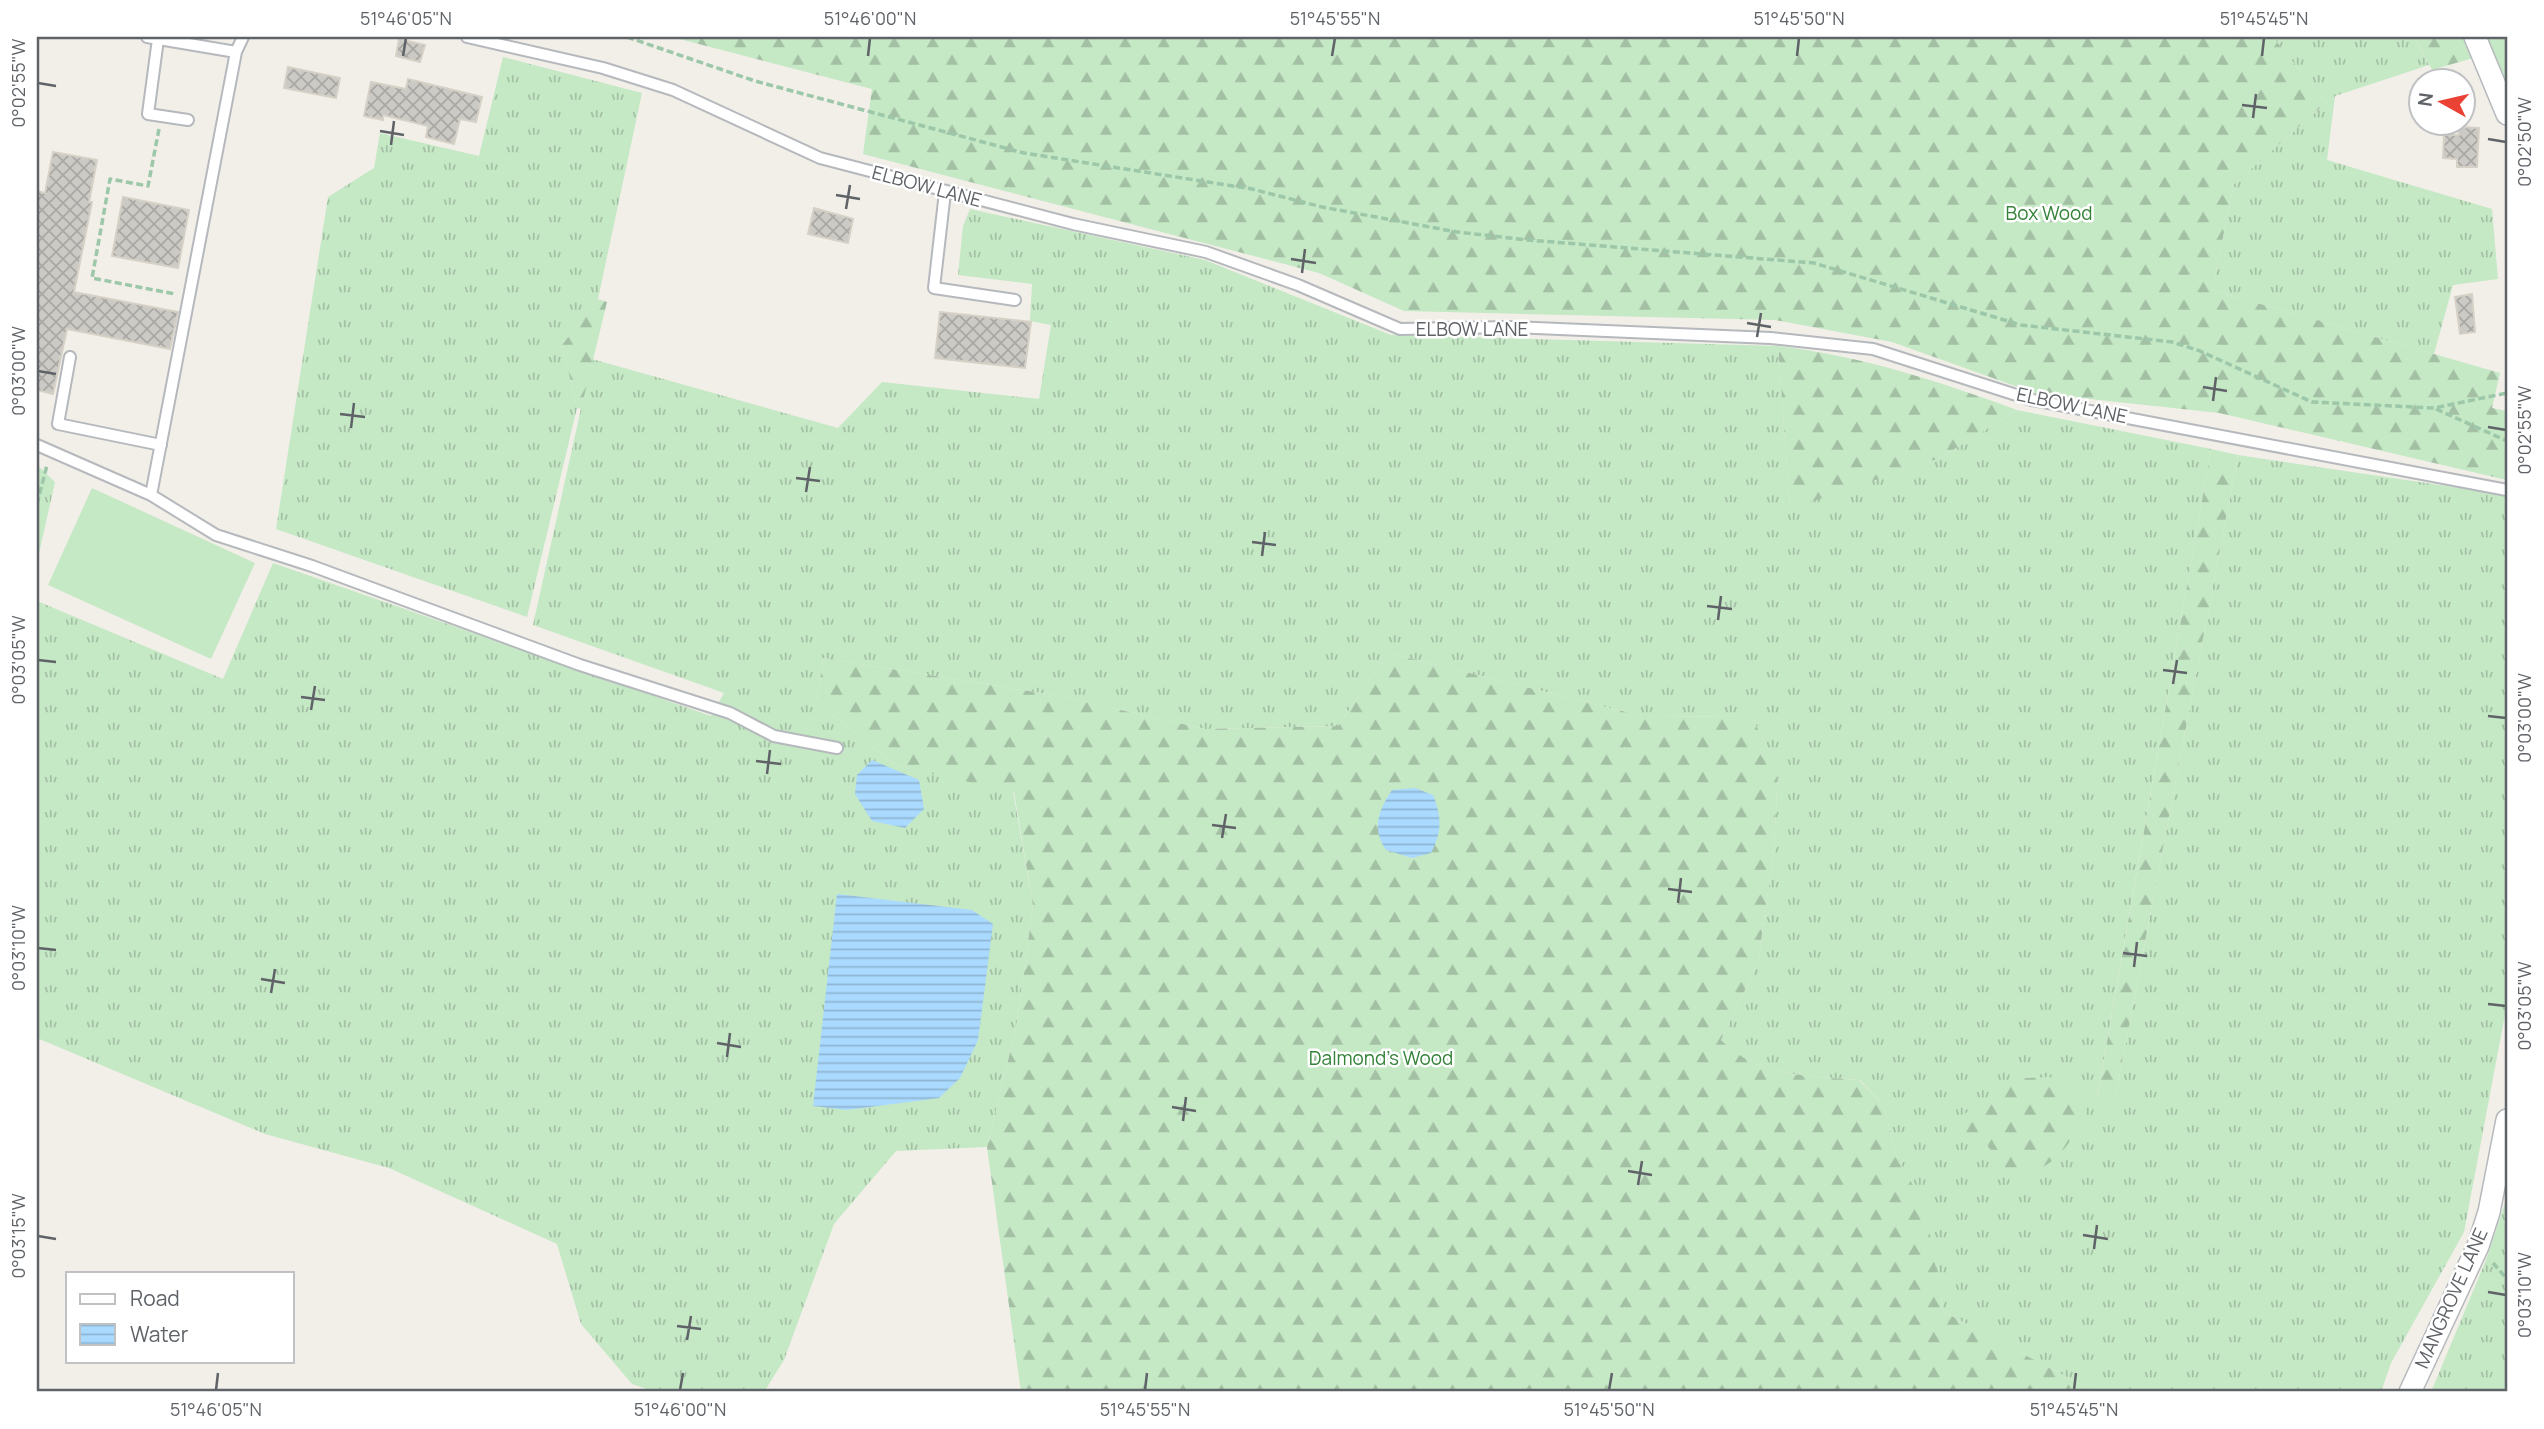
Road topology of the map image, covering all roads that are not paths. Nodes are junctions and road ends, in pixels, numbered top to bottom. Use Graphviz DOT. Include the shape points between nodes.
graph roads {
  1 [pos="243,37"];
  2 [pos="467,37"];
  3 [pos="2474,37"];
  4 [pos="153,38"];
  5 [pos="236,52"];
  6 [pos="2507,114"];
  7 [pos="188,120"];
  8 [pos="945,192"];
  9 [pos="1015,300"];
  10 [pos="70,357"];
  11 [pos="37,445"];
  12 [pos="160,445"];
  13 [pos="2507,490"];
  14 [pos="150,495"];
  15 [pos="837,748"];
  16 [pos="2507,1120"];
  17 [pos="2410,1392"];
  1 -- 5 [label="lane"];
  2 -- 8 [label="lane, ELBOW LANE" via="603,68 673,90 820,158"];
  3 -- 6 [label="street"];
  4 -- 5 [label="lane"];
  4 -- 7 [label="lane" via="148,114"];
  5 -- 12 [label="lane"];
  8 -- 9 [label="lane" via="934,288"];
  8 -- 13 [label="lane, ELBOW LANE" via="1206,252 1400,329 1510,327 1771,338 1873,349 2032,400"];
  10 -- 12 [label="lane" via="58,424"];
  11 -- 14 [label="lane"];
  12 -- 14 [label="lane"];
  14 -- 15 [label="lane" via="216,535 580,665 730,713 774,736"];
  16 -- 17 [label="street, MANGROVE LANE" via="2478,1246"];
}
